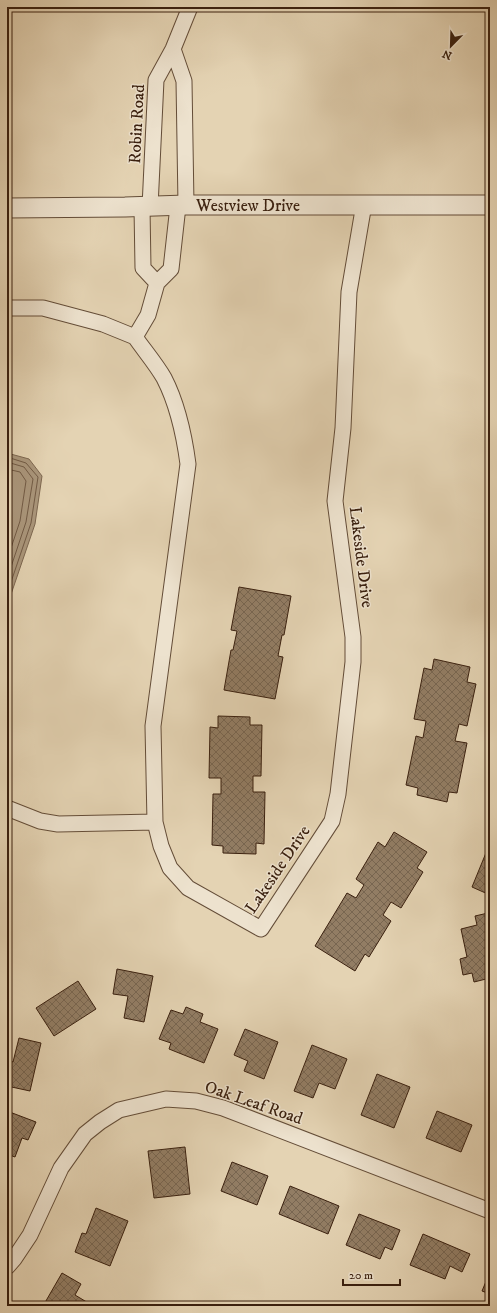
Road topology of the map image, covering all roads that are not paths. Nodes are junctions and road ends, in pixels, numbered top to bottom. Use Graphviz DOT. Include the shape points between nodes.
graph roads {
  1 [pos="190,7"];
  2 [pos="173,48"];
  3 [pos="364,204"];
  4 [pos="182,205"];
  5 [pos="490,205"];
  6 [pos="146,207"];
  7 [pos="7,208"];
  8 [pos="156,283"];
  9 [pos="7,308"];
  10 [pos="135,337"];
  11 [pos="7,808"];
  12 [pos="155,822"];
  13 [pos="490,1211"];
  14 [pos="7,1267"];
  1 -- 2 [label="street, Robin Road"];
  2 -- 4 [label="street" via="184,81"];
  2 -- 6 [label="street, Robin Road" via="156,80"];
  3 -- 4 [label="street, Westview Drive"];
  3 -- 5 [label="street, Westview Drive"];
  3 -- 12 [label="street, Lakeside Drive" via="349,292 343,428 335,501 353,637 353,662 338,794 332,821 261,929 188,888 170,868"];
  4 -- 6 [label="street, Westview Drive"];
  4 -- 8 [label="street" via="171,269"];
  6 -- 7 [label="street, Westview Drive"];
  6 -- 8 [label="street, Robin Road" via="143,268"];
  8 -- 10 [label="street" via="148,316"];
  9 -- 10 [label="street" via="43,308 57,311 103,324"];
  10 -- 12 [label="street, Lakeside Drive" via="163,377 176,406 184,434 188,464 153,726"];
  11 -- 12 [label="street" via="40,821 58,824"];
  13 -- 14 [label="street, Oak Leaf Road" via="224,1108 196,1101 166,1099 119,1110 85,1134 60,1168 30,1235"];
}
